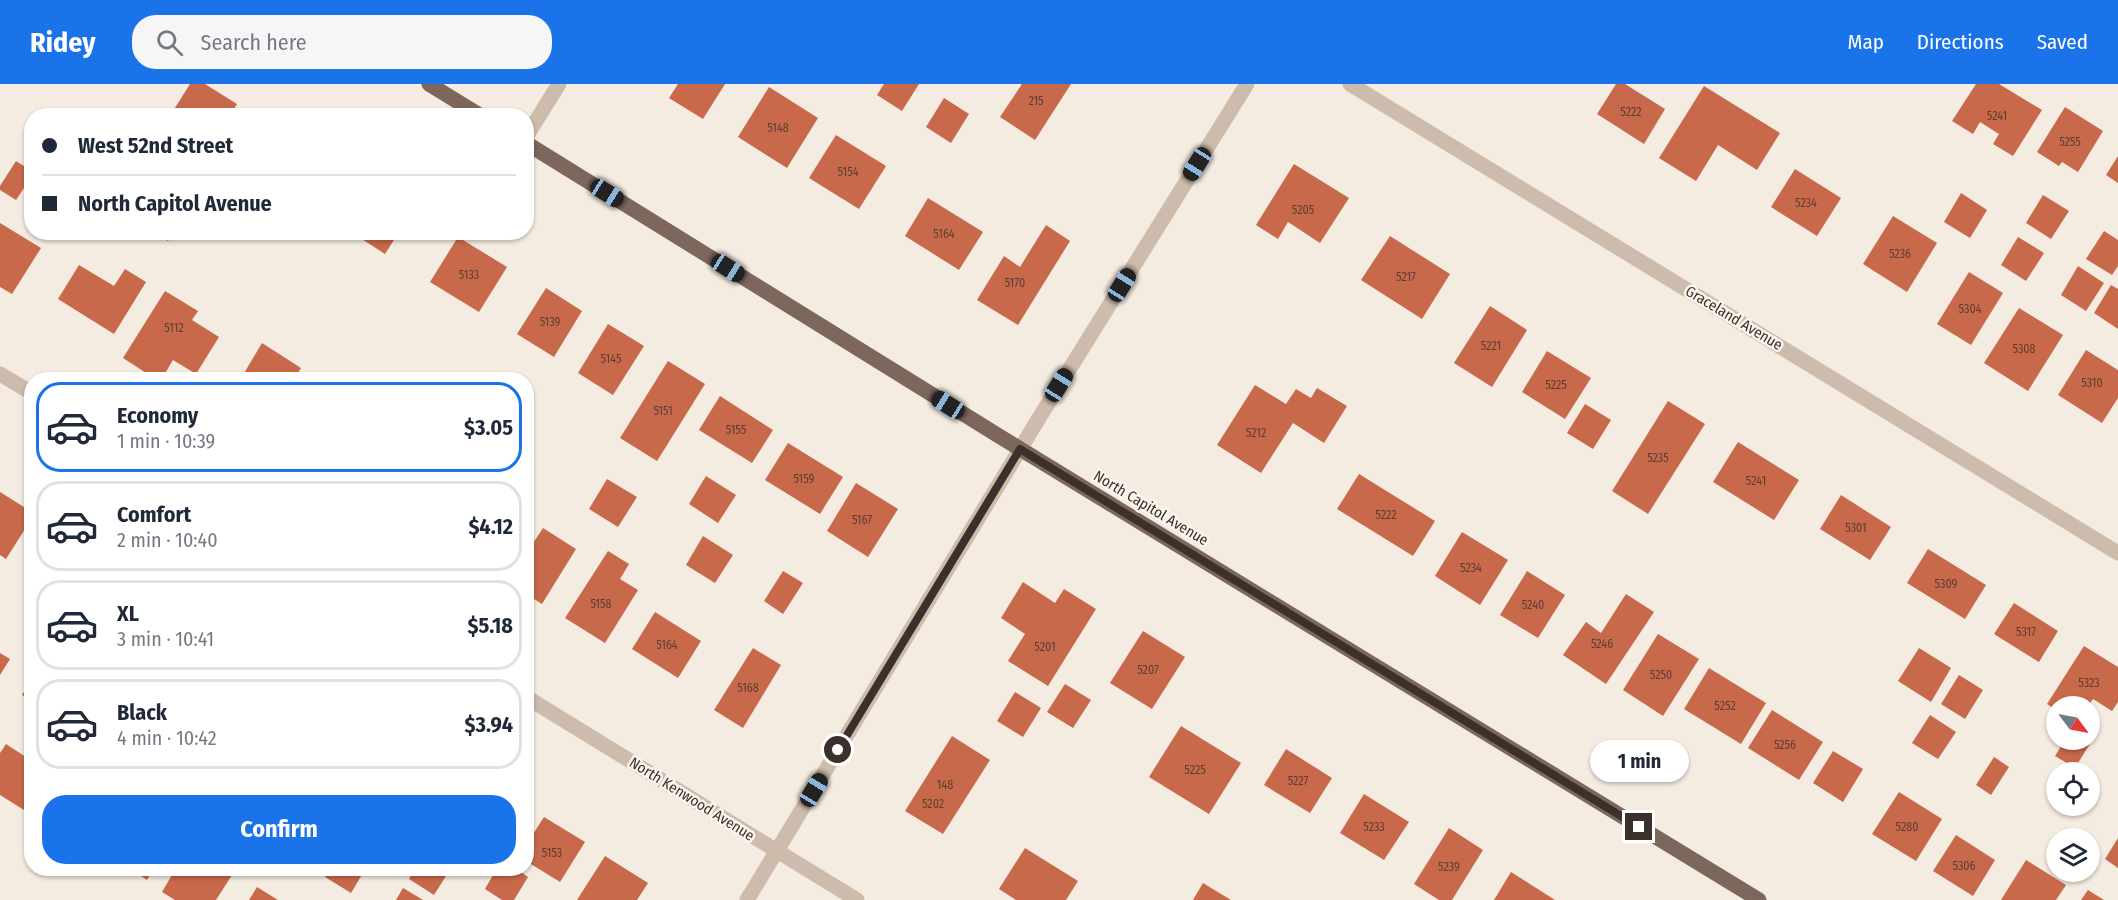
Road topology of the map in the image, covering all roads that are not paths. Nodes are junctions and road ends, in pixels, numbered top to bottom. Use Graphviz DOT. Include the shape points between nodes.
graph roads {
  1 [pos="429,84"];
  2 [pos="559,84"];
  3 [pos="1247,84"];
  4 [pos="1350,84"];
  5 [pos="468,108"];
  6 [pos="534,124"];
  7 [pos="534,148"];
  8 [pos="0,374"];
  9 [pos="24,388"];
  10 [pos="1020,449"];
  11 [pos="2118,553"];
  12 [pos="534,702"];
  13 [pos="777,851"];
  14 [pos="747,900"];
  15 [pos="857,900"];
  16 [pos="1758,900"];
  1 -- 5 [label="main road"];
  2 -- 6 [label="street"];
  3 -- 10 [label="street"];
  4 -- 11 [label="street, Graceland Avenue"];
  7 -- 10 [label="main road, North Capitol Avenue"];
  8 -- 9 [label="street"];
  10 -- 13 [label="street"];
  10 -- 16 [label="main road, North Capitol Avenue"];
  12 -- 13 [label="street, North Kenwood Avenue"];
  13 -- 14 [label="street"];
  13 -- 15 [label="street, North Kenwood Avenue"];
}
